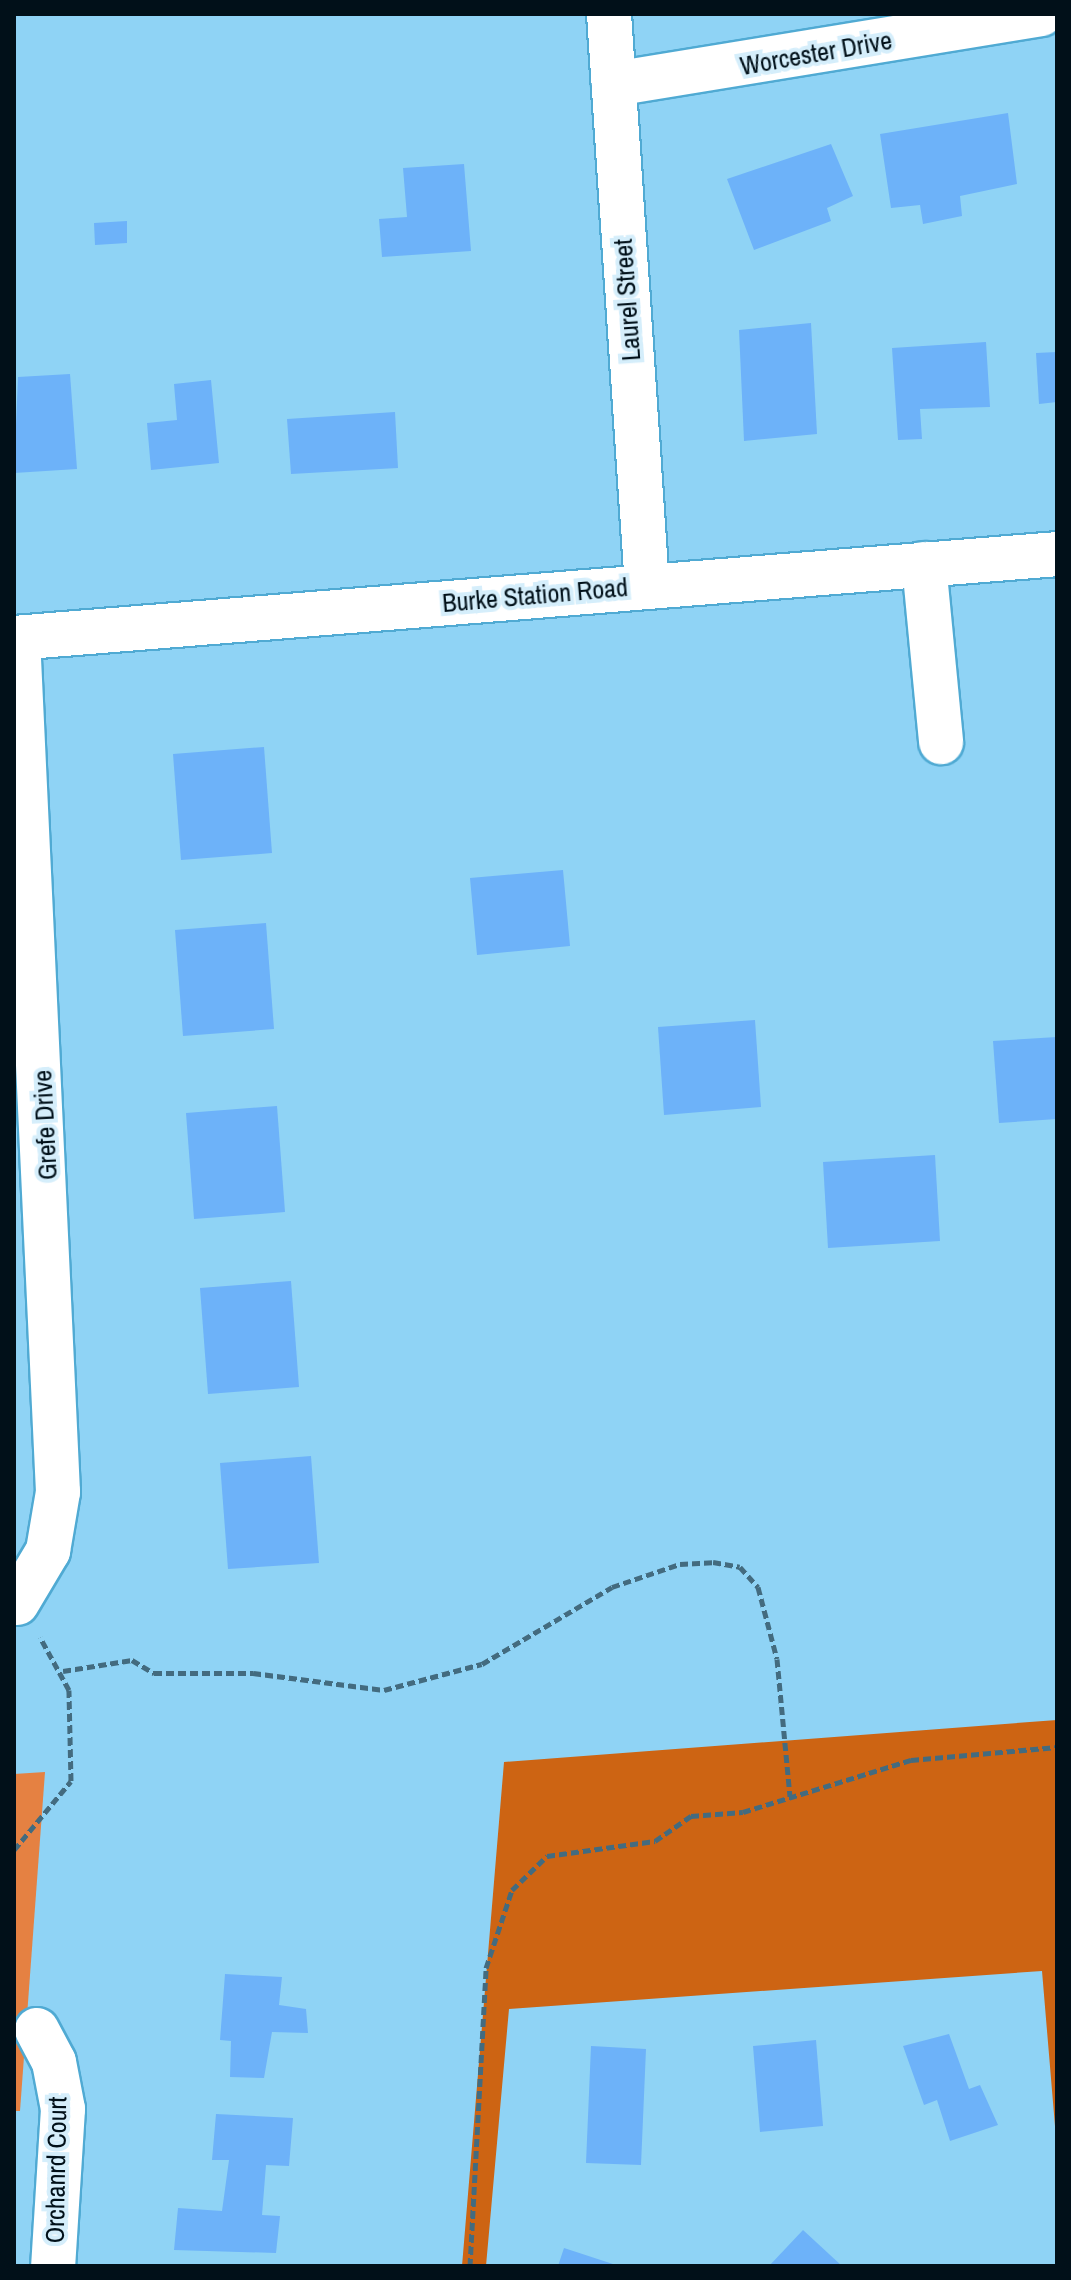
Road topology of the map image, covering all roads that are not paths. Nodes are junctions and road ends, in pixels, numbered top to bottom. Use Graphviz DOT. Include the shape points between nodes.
graph roads {
  1 [pos="609,14"];
  2 [pos="1041,14"];
  3 [pos="626,83"];
  4 [pos="1057,554"];
  5 [pos="924,564"];
  6 [pos="647,586"];
  7 [pos="16,638"];
  8 [pos="941,742"];
  9 [pos="17,1603"];
  10 [pos="37,2030"];
  11 [pos="53,2266"];
  1 -- 3 [label="street, Laurel Street"];
  2 -- 3 [label="street, Worcester Drive"];
  3 -- 6 [label="street, Laurel Street"];
  4 -- 5 [label="street, Burke Station Road"];
  5 -- 6 [label="street, Burke Station Road"];
  5 -- 8 [label="street"];
  6 -- 7 [label="street, Burke Station Road"];
  7 -- 9 [label="street, Grefe Drive" via="58,1492 48,1551"];
  10 -- 11 [label="street, Orchanrd Court" via="54,2062 63,2109"];
}
